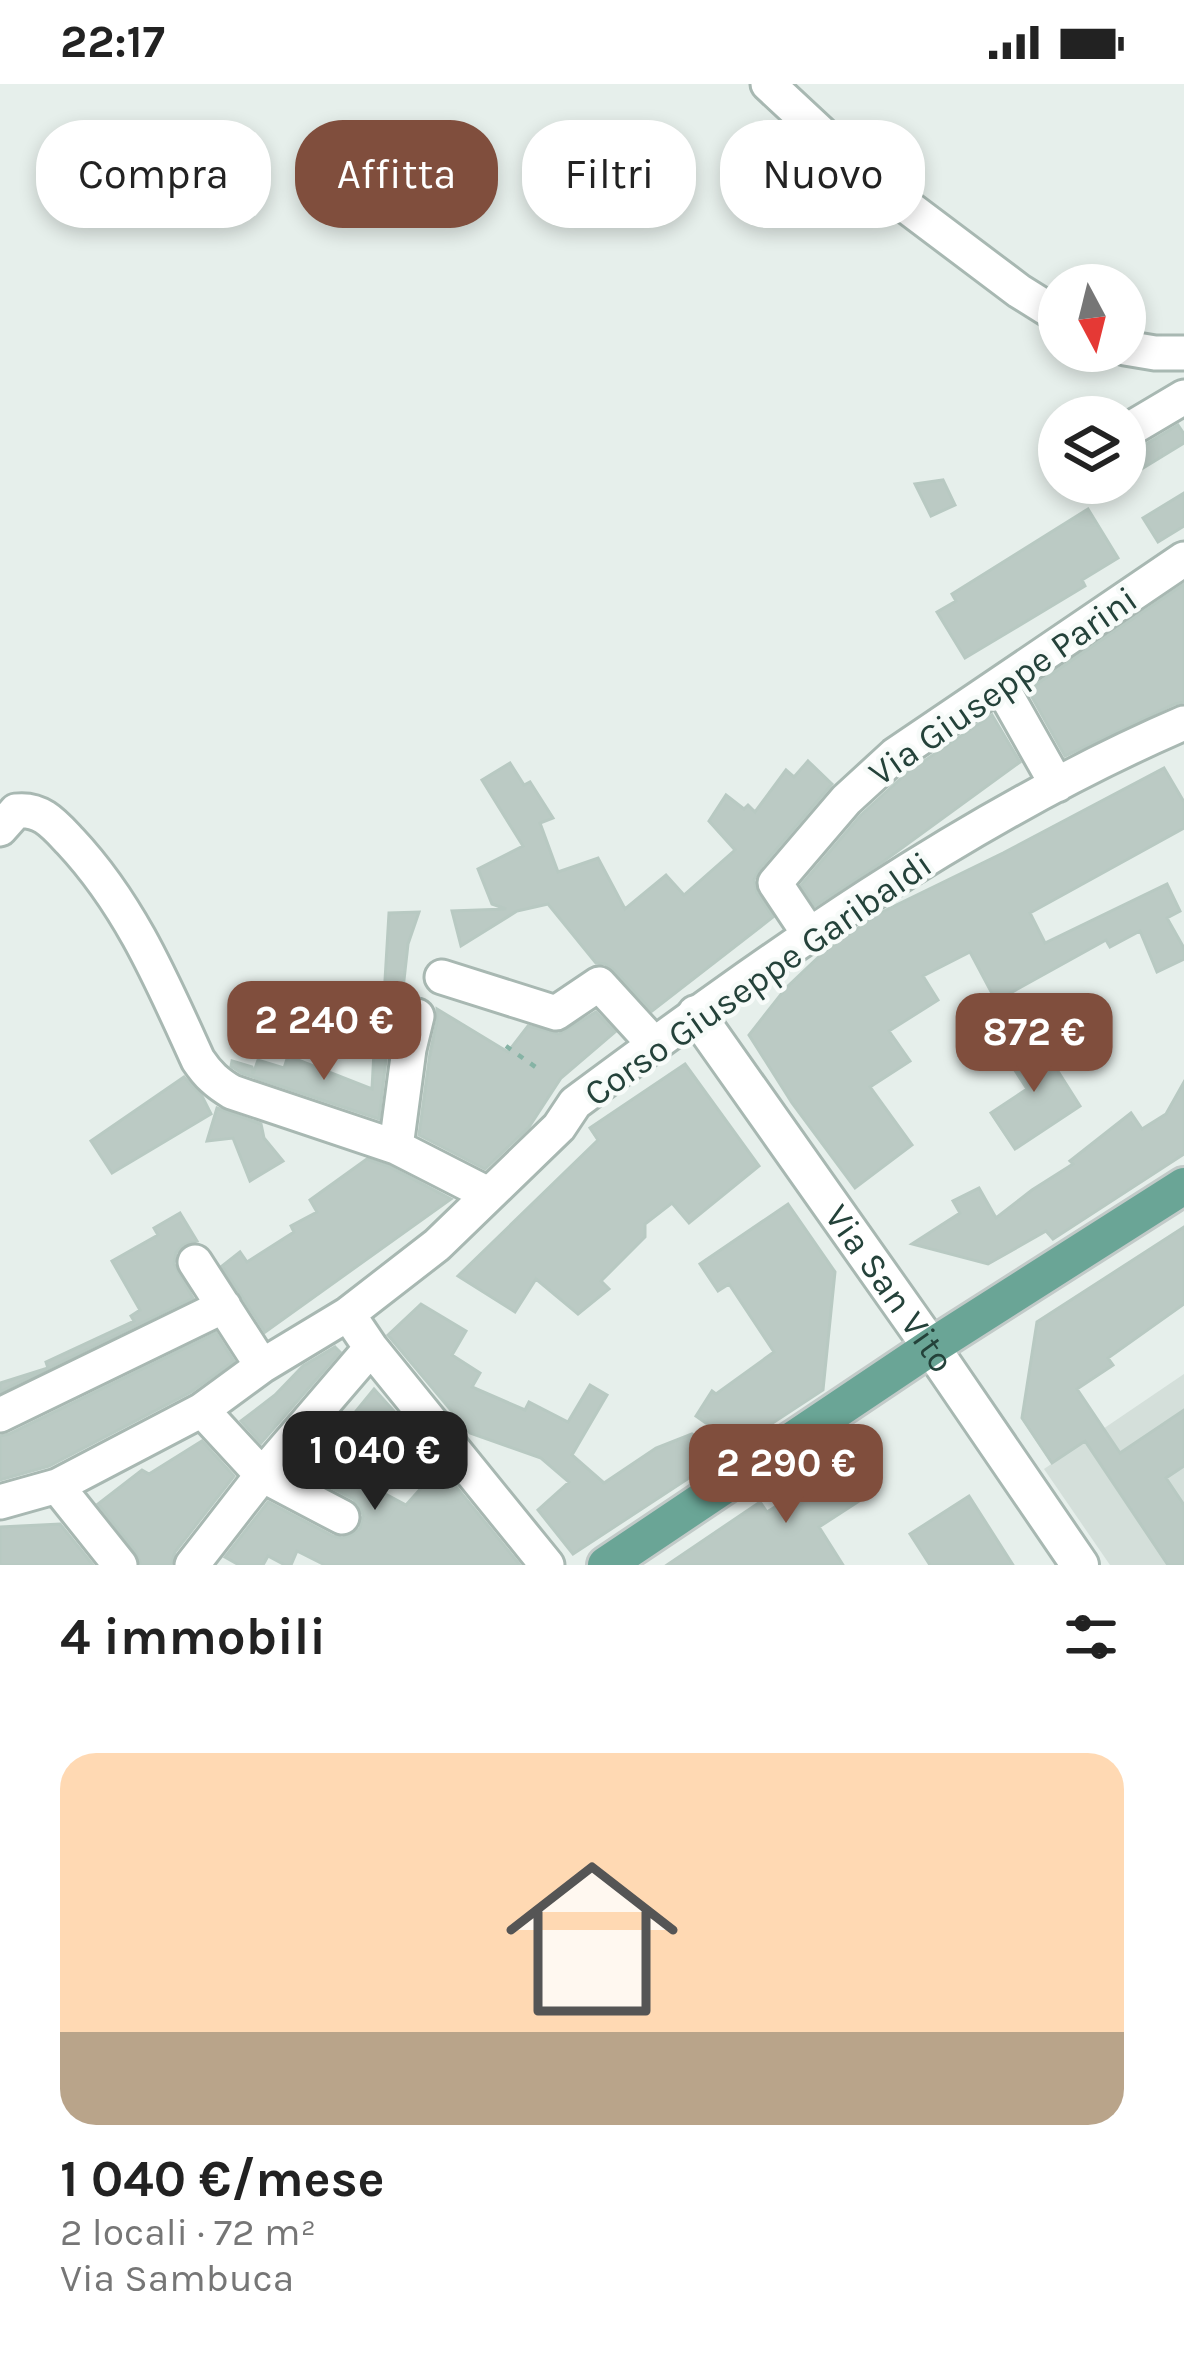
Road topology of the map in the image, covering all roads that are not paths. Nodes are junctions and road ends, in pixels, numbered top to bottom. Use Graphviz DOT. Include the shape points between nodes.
graph roads {
  1 [pos="768,84"];
  2 [pos="1038,303"];
  3 [pos="1146,352"];
  4 [pos="1184,353"];
  5 [pos="1184,398"];
  6 [pos="1146,420"];
  7 [pos="1184,559"];
  8 [pos="1000,684"];
  9 [pos="1184,723"];
  10 [pos="1057,785"];
  11 [pos="0,829"];
  12 [pos="809,934"];
  13 [pos="442,977"];
  14 [pos="696,1014"];
  15 [pos="417,1016"];
  16 [pos="654,1044"];
  17 [pos="396,1147"];
  18 [pos="1184,1186"];
  19 [pos="488,1194"];
  20 [pos="195,1262"];
  21 [pos="224,1306"];
  22 [pos="348,1315"];
  23 [pos="931,1347"];
  24 [pos="371,1348"];
  25 [pos="262,1366"];
  26 [pos="202,1410"];
  27 [pos="0,1415"];
  28 [pos="262,1474"];
  29 [pos="57,1486"];
  30 [pos="0,1502"];
  31 [pos="342,1516"];
  32 [pos="120,1565"];
  33 [pos="192,1565"];
  34 [pos="547,1565"];
  35 [pos="606,1565"];
  36 [pos="1080,1565"];
  1 -- 2 [label="street" via="869,178"];
  3 -- 4 [label="street"];
  5 -- 6 [label="street"];
  7 -- 8 [label="street, Via Giuseppe Parini"];
  8 -- 10 [label="street"];
  8 -- 12 [label="street, Via Giuseppe Parini" via="896,755 775,883"];
  9 -- 10 [label="street, Corso Giuseppe Garibaldi"];
  10 -- 12 [label="street, Corso Giuseppe Garibaldi"];
  11 -- 17 [label="street" via="16,811 30,809 98,871 143,941 198,1060 220,1085"];
  12 -- 14 [label="street, Corso Giuseppe Garibaldi"];
  13 -- 16 [label="street" via="556,1012 598,984"];
  14 -- 16 [label="street, Corso Giuseppe Garibaldi"];
  14 -- 23 [label="street, Via San Vito"];
  15 -- 17 [label="street"];
  16 -- 19 [label="street, Corso Giuseppe Garibaldi" via="575,1102"];
  17 -- 19 [label="street"];
  18 -- 23 [label="main road"];
  19 -- 22 [label="street, Corso Giuseppe Garibaldi"];
  20 -- 21 [label="street"];
  21 -- 25 [label="street"];
  21 -- 27 [label="street"];
  22 -- 24 [label="street"];
  22 -- 25 [label="street, Corso Giuseppe Garibaldi"];
  23 -- 35 [label="main road"];
  23 -- 36 [label="street, Via San Vito"];
  24 -- 28 [label="street"];
  24 -- 34 [label="street"];
  25 -- 26 [label="street, Corso Giuseppe Garibaldi"];
  26 -- 28 [label="street"];
  26 -- 29 [label="street, Corso Giuseppe Garibaldi"];
  28 -- 31 [label="street"];
  28 -- 33 [label="street"];
  29 -- 30 [label="street, Corso Giuseppe Garibaldi"];
  29 -- 32 [label="street"];
}
